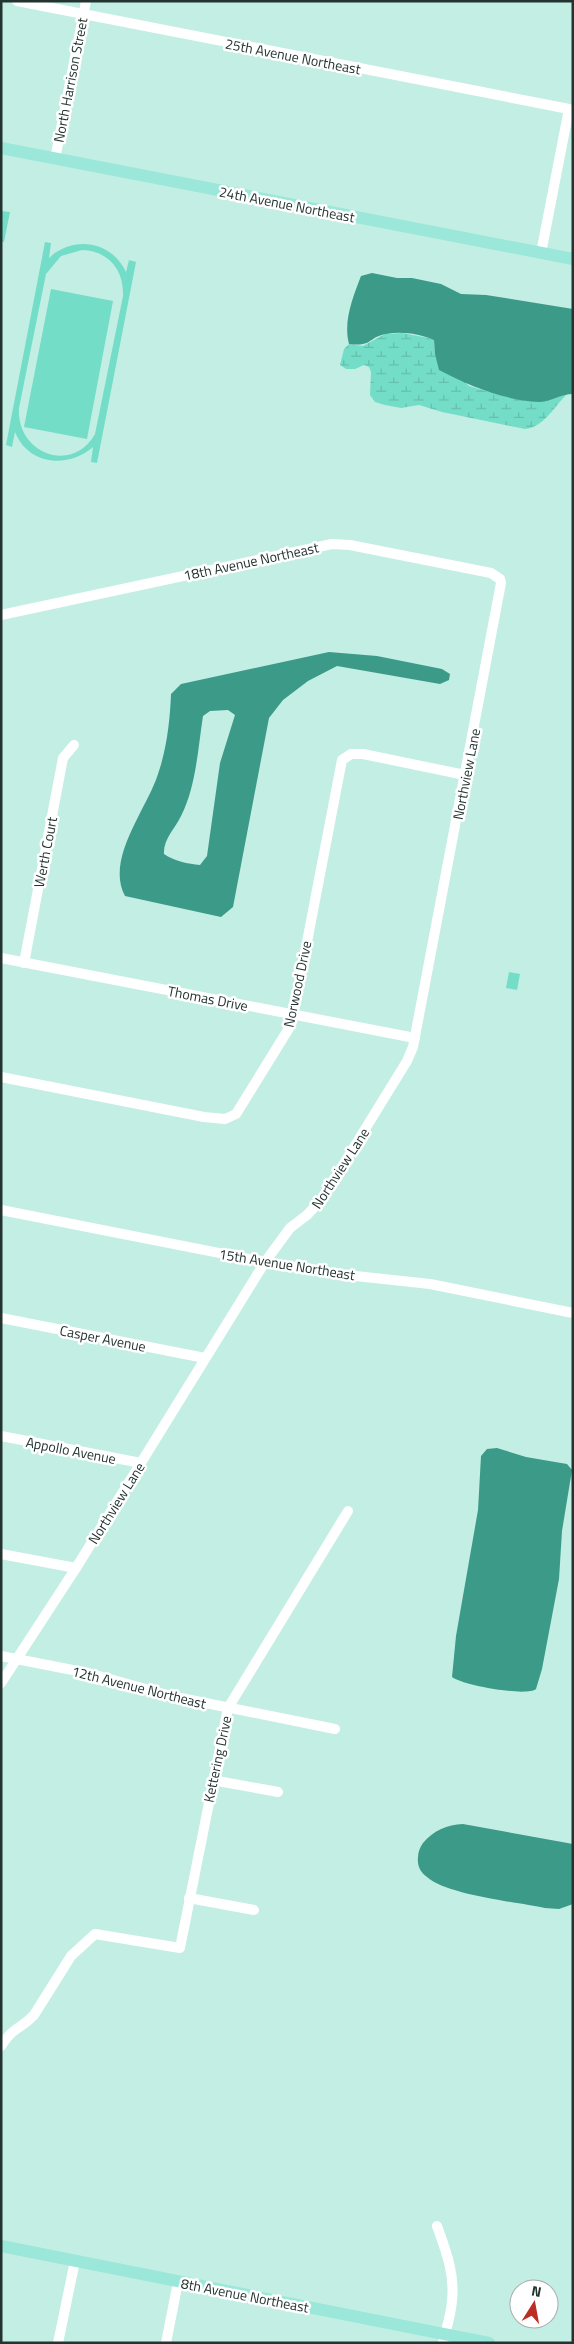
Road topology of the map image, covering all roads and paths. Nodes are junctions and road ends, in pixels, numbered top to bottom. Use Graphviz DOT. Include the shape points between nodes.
graph roads {
  1 [pos="17,1"];
  2 [pos="86,1"];
  3 [pos="83,14"];
  4 [pos="1,148"];
  5 [pos="55,158"];
  6 [pos="540,253"];
  7 [pos="573,259"];
  8 [pos="500,579"];
  9 [pos="1,615"];
  10 [pos="74,745"];
  11 [pos="465,775"];
  12 [pos="1,958"];
  13 [pos="24,963"];
  14 [pos="293,1015"];
  15 [pos="415,1038"];
  16 [pos="1,1077"];
  17 [pos="1,1210"];
  18 [pos="265,1262"];
  19 [pos="573,1313"];
  20 [pos="1,1318"];
  21 [pos="205,1358"];
  22 [pos="1,1436"];
  23 [pos="141,1463"];
  24 [pos="348,1511"];
  25 [pos="1,1554"];
  26 [pos="76,1568"];
  27 [pos="1,1656"];
  28 [pos="16,1658"];
  29 [pos="1,1683"];
  30 [pos="228,1708"];
  31 [pos="335,1729"];
  32 [pos="212,1780"];
  33 [pos="278,1792"];
  34 [pos="189,1898"];
  35 [pos="254,1910"];
  36 [pos="1,2046"];
  37 [pos="437,2226"];
  38 [pos="1,2246"];
  39 [pos="74,2261"];
  40 [pos="178,2282"];
  41 [pos="444,2338"];
  42 [pos="58,2343"];
  43 [pos="166,2343"];
  44 [pos="489,2343"];
  1 -- 3 [label="street, 25th Avenue Northeast"];
  2 -- 3 [label="street, North Harrison Street"];
  3 -- 5 [label="street, North Harrison Street"];
  3 -- 6 [label="street, 25th Avenue Northeast" via="569,109"];
  4 -- 5 [label="main road, 24th Avenue Northeast"];
  5 -- 6 [label="main road, 24th Avenue Northeast"];
  6 -- 7 [label="main road, 24th Avenue Northeast"];
  8 -- 9 [label="street, 18th Avenue Northeast" via="491,573 332,544"];
  8 -- 11 [label="street, Northview Lane" via="502,590"];
  10 -- 13 [label="street, Werth Court" via="63,758"];
  11 -- 14 [label="street, Norwood Drive" via="363,754 351,754 342,760"];
  11 -- 15 [label="street, Northview Lane"];
  12 -- 13 [label="street, Thomas Drive"];
  13 -- 14 [label="street, Thomas Drive"];
  14 -- 15 [label="street, Thomas Drive"];
  14 -- 16 [label="street, Norwood Drive" via="288,1032 242,1107 225,1119"];
  15 -- 18 [label="street, Northview Lane" via="407,1061 322,1198 308,1215 290,1228"];
  17 -- 18 [label="street, 15th Avenue Northeast"];
  18 -- 19 [label="street, 15th Avenue Northeast" via="430,1284"];
  18 -- 21 [label="street, Northview Lane"];
  20 -- 21 [label="street, Casper Avenue"];
  21 -- 23 [label="street, Northview Lane"];
  22 -- 23 [label="street, Appollo Avenue"];
  23 -- 26 [label="street, Northview Lane"];
  24 -- 30 [label="street, Kettering Drive"];
  25 -- 26 [label="street"];
  26 -- 28 [label="street, Northview Lane"];
  27 -- 28 [label="street, 12th Avenue Northeast"];
  28 -- 29 [label="street, Northview Lane"];
  28 -- 30 [label="street, 12th Avenue Northeast"];
  30 -- 31 [label="street, 12th Avenue Northeast"];
  30 -- 32 [label="street, Kettering Drive"];
  32 -- 33 [label="street"];
  32 -- 34 [label="street, Kettering Drive"];
  34 -- 35 [label="street"];
  34 -- 36 [label="street, Kettering Drive" via="180,1948 95,1934 71,1956 29,2021 13,2030"];
  37 -- 41 [label="street" via="453,2280 452,2303"];
  38 -- 39 [label="main road, 8th Avenue Northeast"];
  39 -- 40 [label="main road, 8th Avenue Northeast"];
  39 -- 42 [label="street"];
  40 -- 41 [label="main road, 8th Avenue Northeast"];
  40 -- 43 [label="street"];
  41 -- 44 [label="main road, 8th Avenue Northeast"];
}
